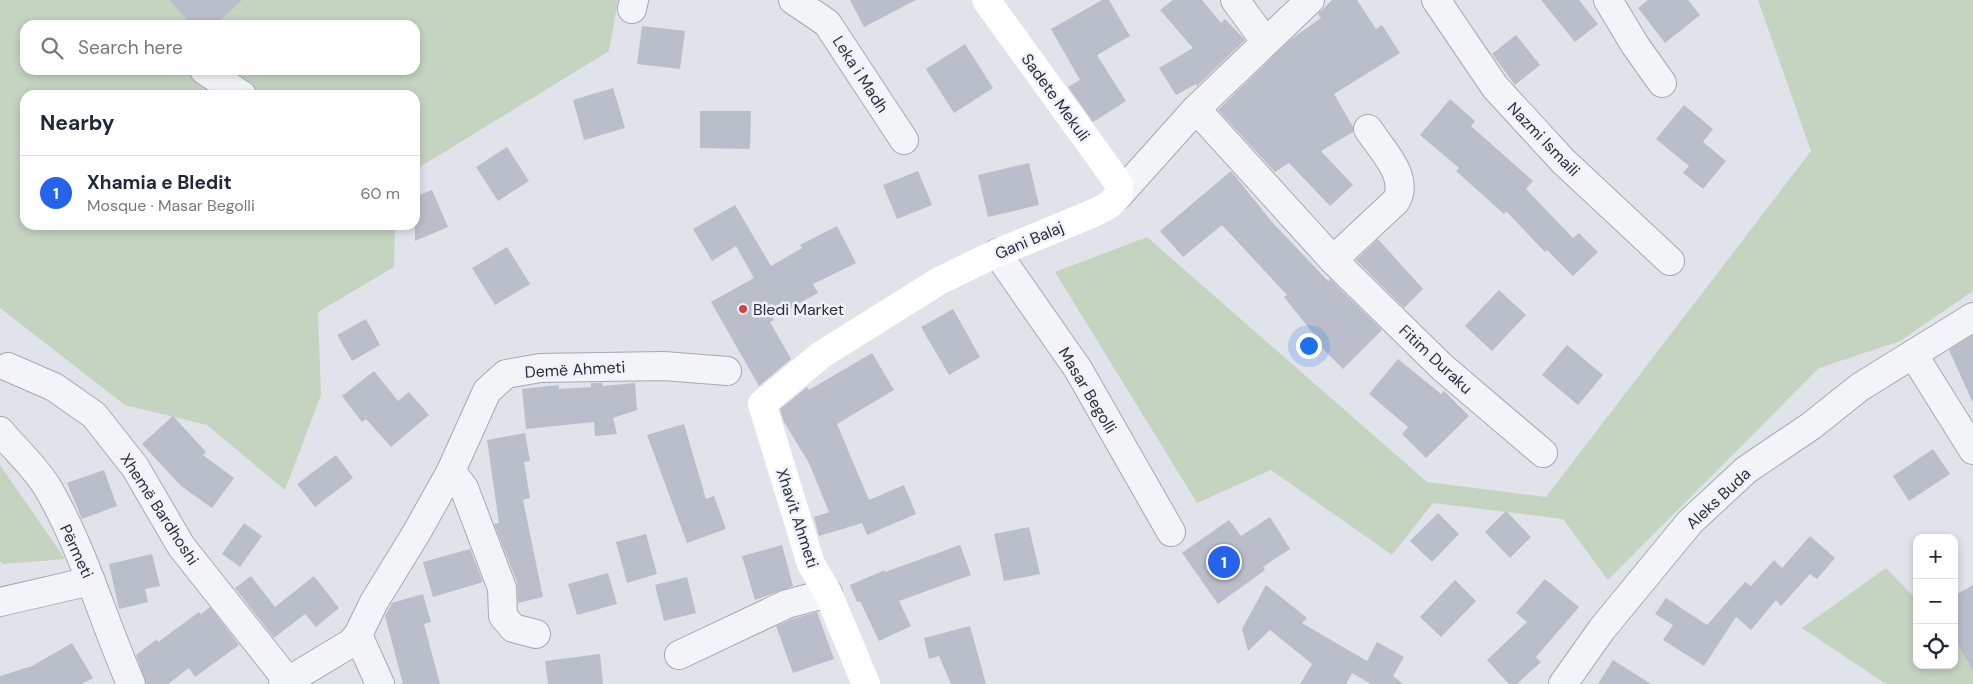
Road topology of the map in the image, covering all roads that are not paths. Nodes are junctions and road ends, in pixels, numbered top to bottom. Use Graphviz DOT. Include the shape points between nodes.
graph roads {
  1 [pos="986,0"];
  2 [pos="1235,0"];
  3 [pos="1310,0"];
  4 [pos="1436,0"];
  5 [pos="1608,0"];
  6 [pos="809,4"];
  7 [pos="1265,41"];
  8 [pos="212,75"];
  9 [pos="1662,83"];
  10 [pos="234,90"];
  11 [pos="1196,109"];
  12 [pos="1368,129"];
  13 [pos="904,140"];
  14 [pos="1118,196"];
  15 [pos="997,253"];
  16 [pos="1333,260"];
  17 [pos="1670,261"];
  18 [pos="1973,317"];
  19 [pos="1913,354"];
  20 [pos="8,367"];
  21 [pos="727,370"];
  22 [pos="762,404"];
  23 [pos="0,432"];
  24 [pos="1973,450"];
  25 [pos="1543,453"];
  26 [pos="451,471"];
  27 [pos="1171,532"];
  28 [pos="91,581"];
  29 [pos="828,593"];
  30 [pos="0,602"];
  31 [pos="536,634"];
  32 [pos="358,635"];
  33 [pos="679,655"];
  34 [pos="285,683"];
  35 [pos="131,684"];
  36 [pos="380,684"];
  37 [pos="866,684"];
  38 [pos="1562,684"];
  1 -- 14 [label="street, Sadete Mekuli" via="1112,174 1119,185"];
  2 -- 7 [label="street"];
  3 -- 7 [label="street, Gani Balaj"];
  4 -- 17 [label="street, Nazmi Ismaili" via="1495,87 1563,161"];
  5 -- 9 [label="street"];
  6 -- 13 [label="street, Leka i Madh" via="827,23"];
  7 -- 11 [label="street, Gani Balaj"];
  8 -- 10 [label="street"];
  11 -- 14 [label="street, Gani Balaj"];
  11 -- 16 [label="street, Fitim Duraku"];
  12 -- 16 [label="street" via="1400,177 1401,193"];
  14 -- 15 [label="street, Gani Balaj" via="1096,212"];
  15 -- 22 [label="street, Gani Balaj" via="939,281 821,354"];
  15 -- 27 [label="street, Masar Begolli" via="1078,369"];
  16 -- 25 [label="street, Fitim Duraku" via="1442,366"];
  18 -- 19 [label="street, Aleks Buda"];
  19 -- 24 [label="street"];
  19 -- 38 [label="street, Aleks Buda" via="1860,386 1811,426 1746,470 1690,522 1602,629"];
  20 -- 34 [label="street, Xhemë Bardhoshi" via="54,387 94,414 135,467 181,546"];
  21 -- 26 [label="street, Demë Ahmeti" via="664,366 540,368 506,374 487,391"];
  22 -- 29 [label="street, Xhavit Ahmeti" via="811,564"];
  23 -- 28 [label="street, Përmeti" via="49,489"];
  26 -- 31 [label="street" via="464,488 502,588 503,616 513,628"];
  26 -- 32 [label="street, Demë Ahmeti"];
  28 -- 30 [label="street"];
  28 -- 35 [label="street, Përmeti"];
  29 -- 33 [label="street" via="787,604"];
  29 -- 37 [label="street, Xhavit Ahmeti"];
  32 -- 34 [label="street" via="351,643"];
  32 -- 36 [label="street"];
}
